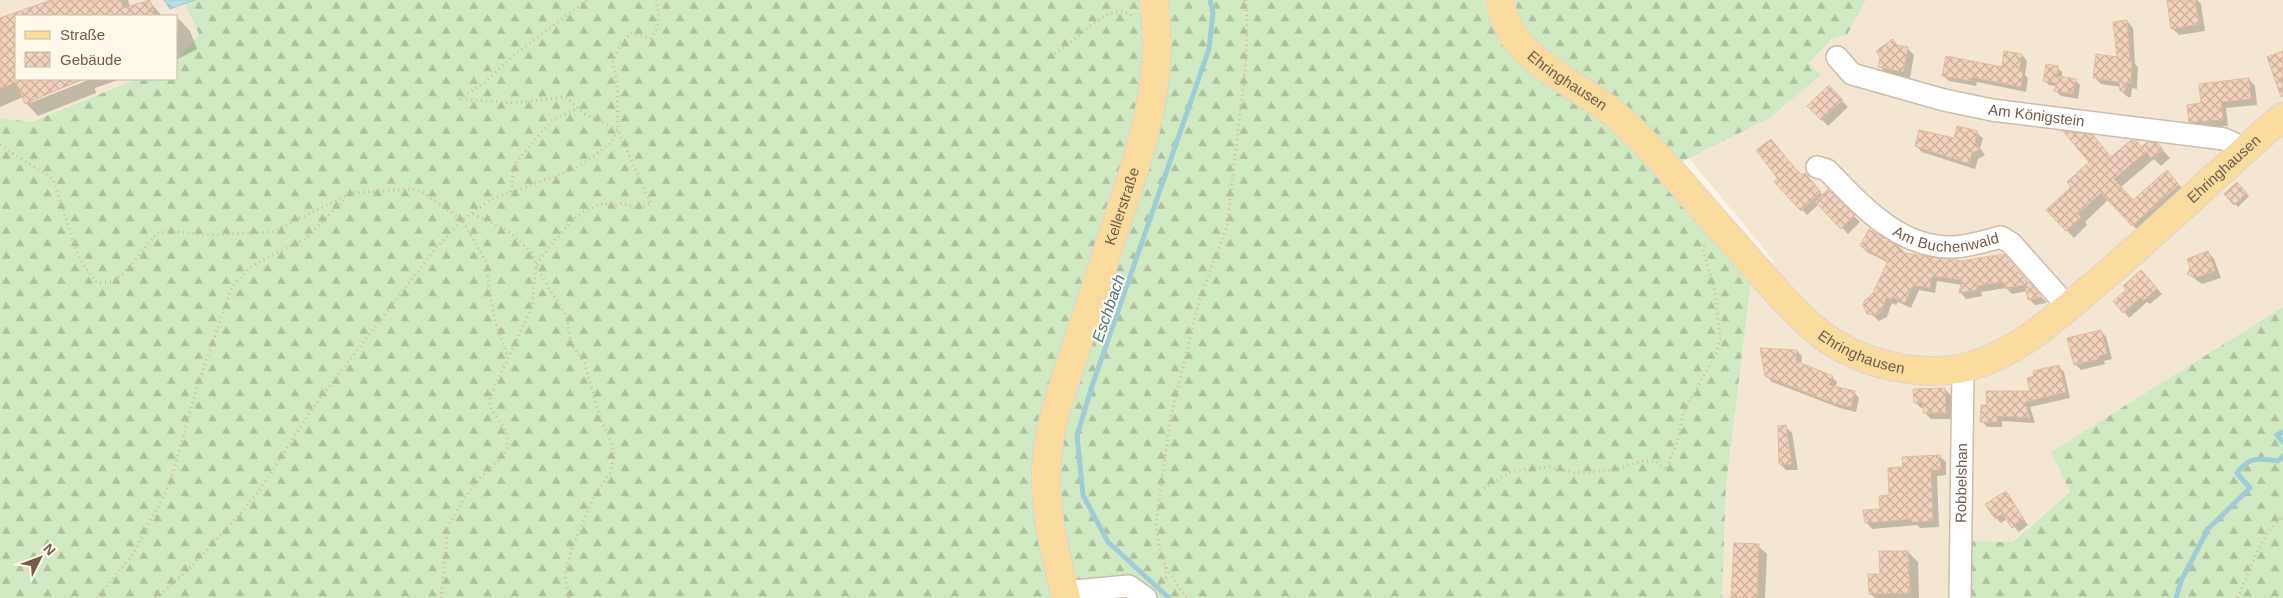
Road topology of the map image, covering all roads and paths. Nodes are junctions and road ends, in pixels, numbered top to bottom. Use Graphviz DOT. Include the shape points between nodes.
graph roads {
  1 [pos="586,0"];
  2 [pos="656,0"];
  3 [pos="1153,0"];
  4 [pos="1245,0"];
  5 [pos="1500,0"];
  6 [pos="1136,24"];
  7 [pos="1055,54"];
  8 [pos="1837,57"];
  9 [pos="578,108"];
  10 [pos="2283,117"];
  11 [pos="618,130"];
  12 [pos="0,145"];
  13 [pos="2242,153"];
  14 [pos="1817,167"];
  15 [pos="511,192"];
  16 [pos="352,194"];
  17 [pos="472,213"];
  18 [pos="1711,217"];
  19 [pos="462,220"];
  20 [pos="536,265"];
  21 [pos="2068,307"];
  22 [pos="508,357"];
  23 [pos="1963,368"];
  24 [pos="1484,488"];
  25 [pos="2283,516"];
  26 [pos="1065,595"];
  27 [pos="97,598"];
  28 [pos="156,598"];
  29 [pos="441,598"];
  30 [pos="569,598"];
  31 [pos="1146,598"];
  32 [pos="1186,598"];
  33 [pos="1960,598"];
  34 [pos="2238,598"];
  1 -- 9 [label="path" via="460,99 516,103 565,97"];
  2 -- 11 [label="path" via="659,15 651,38 631,33 615,54"];
  3 -- 26 [label="main road, Kellerstraße" via="1158,53 1146,124 1134,171 1060,397 1048,447 1047,495"];
  4 -- 32 [label="path" via="1246,62 1226,226 1199,301 1170,420 1156,524 1166,567"];
  5 -- 18 [label="main road, Ehringhausen" via="1507,24 1525,49 1616,116"];
  6 -- 7 [label="path" via="1129,12 1114,9"];
  8 -- 13 [label="street, Am Königstein" via="1852,74 1944,100 1992,110 2224,139"];
  9 -- 11 [label="path"];
  9 -- 15 [label="path" via="551,121 514,164"];
  10 -- 13 [label="main road, Ehringhausen"];
  11 -- 15 [label="path" via="611,143 577,168"];
  11 -- 20 [label="path" via="651,204 639,209 623,203 614,206 604,203 586,210 573,220"];
  12 -- 16 [label="path" via="53,179 79,258 97,283 114,282 157,233 172,231 205,236 272,232"];
  13 -- 21 [label="main road, Ehringhausen"];
  14 -- 21 [label="street, Am Buchenwald" via="1827,170 1878,219 1918,243 1965,246 2000,237 2011,243"];
  15 -- 17 [label="path" via="490,200"];
  16 -- 19 [label="path" via="412,189 422,192"];
  16 -- 27 [label="path" via="305,240 258,262 232,287 196,386 170,484 132,554"];
  17 -- 19 [label="path"];
  17 -- 20 [label="path" via="497,224 525,245 532,252"];
  18 -- 23 [label="main road, Ehringhausen" via="1801,317 1835,344 1896,366 1927,370"];
  18 -- 24 [label="path" via="1703,251 1715,291 1720,338 1716,354 1682,413 1679,436 1666,470 1656,461 1642,461 1614,470 1576,473 1550,467 1526,469 1511,472"];
  19 -- 22 [label="path" via="487,264 497,327"];
  19 -- 28 [label="path" via="435,249 312,410 262,487 241,513 192,566"];
  20 -- 22 [label="path" via="532,307"];
  20 -- 30 [label="path" via="566,315 571,344 584,364 614,455 610,474 594,496 572,548 565,576"];
  21 -- 23 [label="main road, Ehringhausen" via="2009,350"];
  22 -- 29 [label="path" via="490,396 490,407 507,433 508,448 478,480 448,527"];
  23 -- 33 [label="street, Robbelshan"];
  25 -- 34 [label="path" via="2257,550"];
  26 -- 31 [label="street" via="1129,586"];
}
